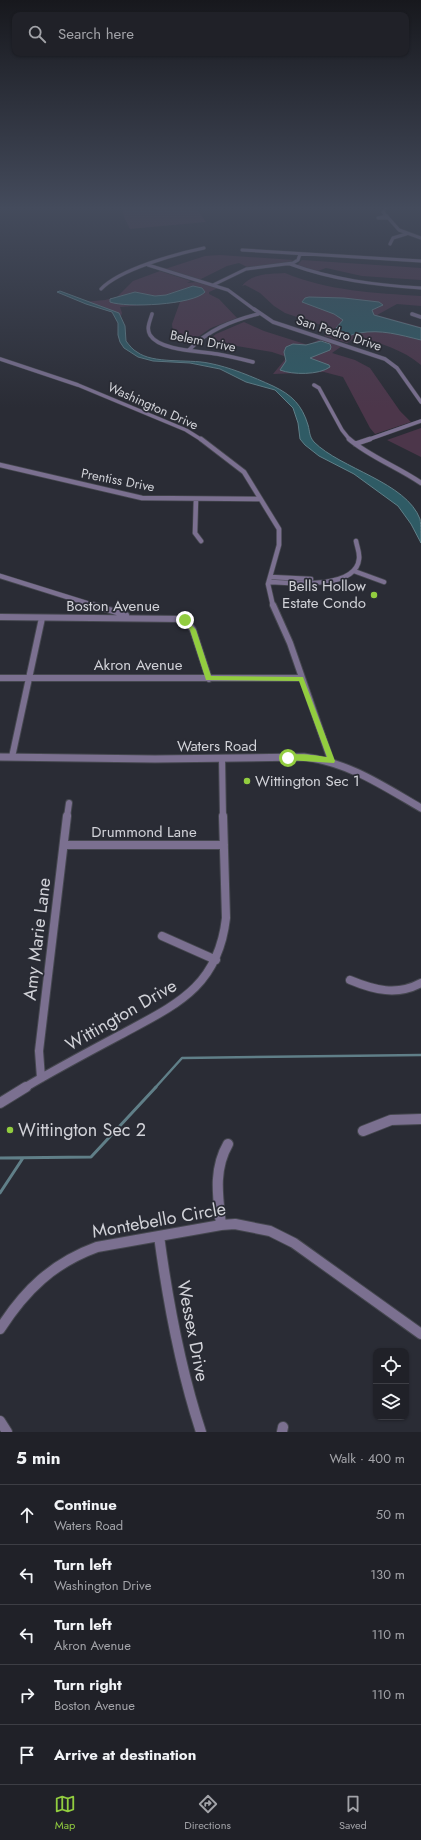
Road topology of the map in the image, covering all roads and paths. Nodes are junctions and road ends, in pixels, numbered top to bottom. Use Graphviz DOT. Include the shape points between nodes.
graph roads {
  1 [pos="120,275"];
  2 [pos="180,275"];
  3 [pos="234,275"];
  4 [pos="319,275"];
  5 [pos="213,285"];
  6 [pos="421,288"];
  7 [pos="101,289"];
  8 [pos="152,314"];
  9 [pos="259,314"];
  10 [pos="412,314"];
  11 [pos="421,316"];
  12 [pos="191,350"];
  13 [pos="0,359"];
  14 [pos="253,362"];
  15 [pos="314,385"];
  16 [pos="421,402"];
  17 [pos="421,421"];
  18 [pos="421,425"];
  19 [pos="357,446"];
  20 [pos="0,465"];
  21 [pos="421,483"];
  22 [pos="196,499"];
  23 [pos="259,499"];
  24 [pos="201,541"];
  25 [pos="356,541"];
  26 [pos="354,571"];
  27 [pos="0,576"];
  28 [pos="269,580"];
  29 [pos="384,582"];
  30 [pos="0,617"];
  31 [pos="42,618"];
  32 [pos="133,618"];
  33 [pos="0,678"];
  34 [pos="28,678"];
  35 [pos="301,678"];
  36 [pos="209,679"];
  37 [pos="0,757"];
  38 [pos="12,757"];
  39 [pos="222,759"];
  40 [pos="331,761"];
  41 [pos="69,803"];
  42 [pos="421,808"];
  43 [pos="64,845"];
  44 [pos="224,845"];
  45 [pos="162,936"];
  46 [pos="216,960"];
  47 [pos="350,980"];
  48 [pos="421,983"];
  49 [pos="41,1078"];
  50 [pos="0,1103"];
  51 [pos="421,1119"];
  52 [pos="363,1131"];
  53 [pos="228,1144"];
  54 [pos="221,1225"];
  55 [pos="159,1236"];
  56 [pos="0,1329"];
  57 [pos="421,1334"];
  58 [pos="0,1421"];
  59 [pos="7,1432"];
  60 [pos="200,1432"];
  1 -- 7 [label="street"];
  2 -- 5 [label="street, San Pedro Drive"];
  3 -- 5 [label="street"];
  4 -- 6 [label="street" via="342,281"];
  5 -- 9 [label="street, San Pedro Drive" via="237,295"];
  8 -- 12 [label="street, Belem Drive" via="148,321 148,331 153,338 168,346"];
  9 -- 12 [label="street" via="216,331"];
  9 -- 16 [label="street, San Pedro Drive" via="283,325 385,359 397,368"];
  10 -- 11 [label="street"];
  12 -- 14 [label="street, Belem Drive"];
  13 -- 23 [label="street, Washington Drive" via="78,385 186,430 244,472"];
  15 -- 19 [label="street" via="319,388 344,433"];
  17 -- 19 [label="street"];
  18 -- 19 [label="street"];
  19 -- 21 [label="street"];
  20 -- 22 [label="street, Prentiss Drive" via="129,496 147,499"];
  22 -- 23 [label="street, Prentiss Drive"];
  22 -- 24 [label="street" via="195,533"];
  23 -- 28 [label="street, Washington Drive" via="277,524 280,534"];
  25 -- 26 [label="street" via="360,559"];
  26 -- 28 [label="street" via="340,579 322,582"];
  26 -- 29 [label="street"];
  27 -- 32 [label="street"];
  28 -- 35 [label="street, Washington Drive" via="271,598 290,642"];
  30 -- 31 [label="street, Boston Avenue"];
  31 -- 32 [label="street, Boston Avenue"];
  31 -- 34 [label="street"];
  32 -- 36 [label="street, Boston Avenue" via="176,618 188,622"];
  33 -- 34 [label="street, Akron Avenue"];
  34 -- 36 [label="street, Akron Avenue"];
  34 -- 38 [label="street"];
  35 -- 36 [label="street, Akron Avenue"];
  35 -- 40 [label="street, Washington Drive"];
  37 -- 38 [label="street, Waters Road"];
  38 -- 39 [label="street, Waters Road"];
  39 -- 40 [label="street, Waters Road" via="312,758"];
  39 -- 44 [label="street, Wittington Drive"];
  40 -- 42 [label="street, Waters Road" via="347,767"];
  41 -- 43 [label="street, Amy Marie Lane"];
  43 -- 44 [label="street, Drummond Lane"];
  43 -- 49 [label="street, Amy Marie Lane" via="38,1051"];
  44 -- 46 [label="street, Wittington Drive" via="226,929"];
  45 -- 46 [label="street"];
  46 -- 49 [label="street, Wittington Drive" via="199,985 178,1003"];
  47 -- 48 [label="street" via="388,992 408,990"];
  49 -- 50 [label="street, Wittington Drive"];
  51 -- 52 [label="street" via="389,1119"];
  53 -- 54 [label="street" via="217,1174"];
  54 -- 55 [label="street, Montebello Circle"];
  54 -- 57 [label="street, Montebello Circle" via="249,1226 280,1235"];
  55 -- 56 [label="street, Montebello Circle" via="78,1252 59,1263 36,1281 19,1300"];
  55 -- 60 [label="street, Wessex Drive" via="169,1310 181,1367"];
  58 -- 59 [label="street"];
}
